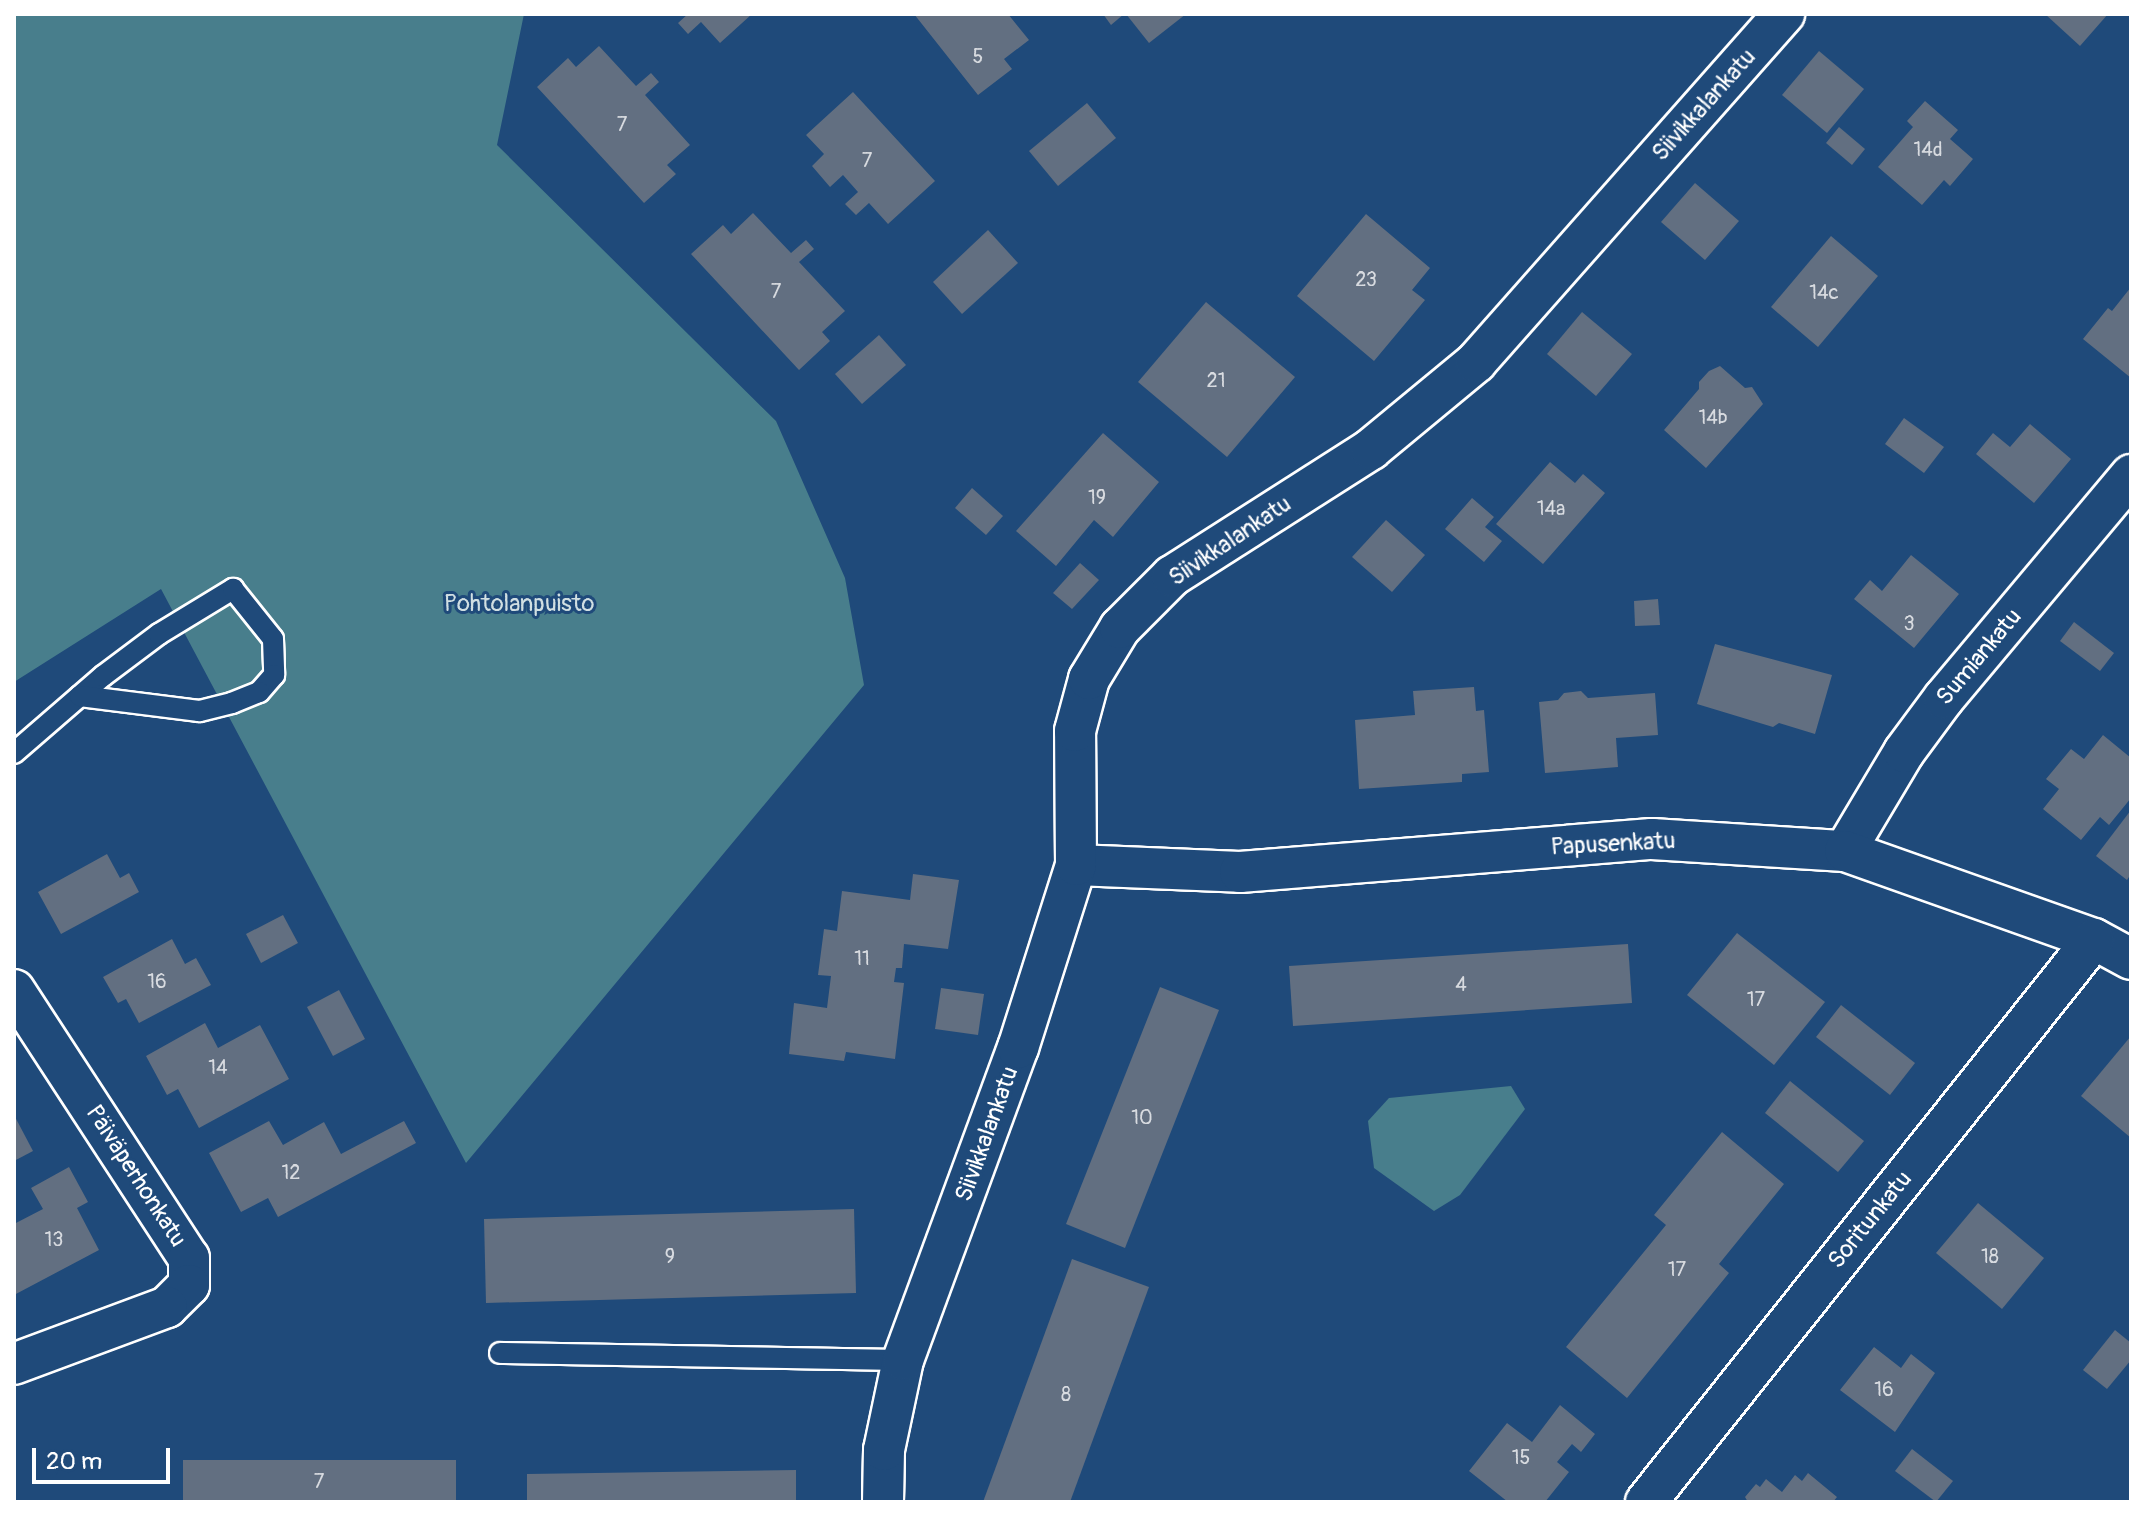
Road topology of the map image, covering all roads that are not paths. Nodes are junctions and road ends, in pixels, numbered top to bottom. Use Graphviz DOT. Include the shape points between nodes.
graph roads {
  1 [pos="1784,14"];
  2 [pos="2131,475"];
  3 [pos="80,696"];
  4 [pos="14,753"];
  5 [pos="1845,851"];
  6 [pos="1076,865"];
  7 [pos="2094,939"];
  8 [pos="2131,959"];
  9 [pos="14,990"];
  10 [pos="500,1353"];
  11 [pos="903,1360"];
  12 [pos="14,1364"];
  13 [pos="883,1502"];
  14 [pos="1646,1502"];
  1 -- 6 [label="street, Siivikkalankatu" via="1476,362 1371,449 1172,576 1120,628 1089,679 1075,731"];
  2 -- 5 [label="street, Sumiankatu" via="1944,698 1904,752"];
  3 -- 3 [label="lane" via="199,711 232,703 259,692 274,675 273,639 233,589 159,634"];
  3 -- 4 [label="lane"];
  5 -- 6 [label="street, Papusenkatu" via="1652,839 1240,872"];
  5 -- 7 [label="street, Papusenkatu"];
  6 -- 11 [label="street, Siivikkalankatu" via="1018,1048"];
  7 -- 8 [label="street, Papusenkatu"];
  7 -- 14 [label="street, Soritunkatu"];
  9 -- 12 [label="street, Päiväperhonkatu" via="189,1258 189,1285 167,1307"];
  10 -- 11 [label="lane"];
  11 -- 13 [label="street, Siivikkalankatu" via="884,1450"];
}
